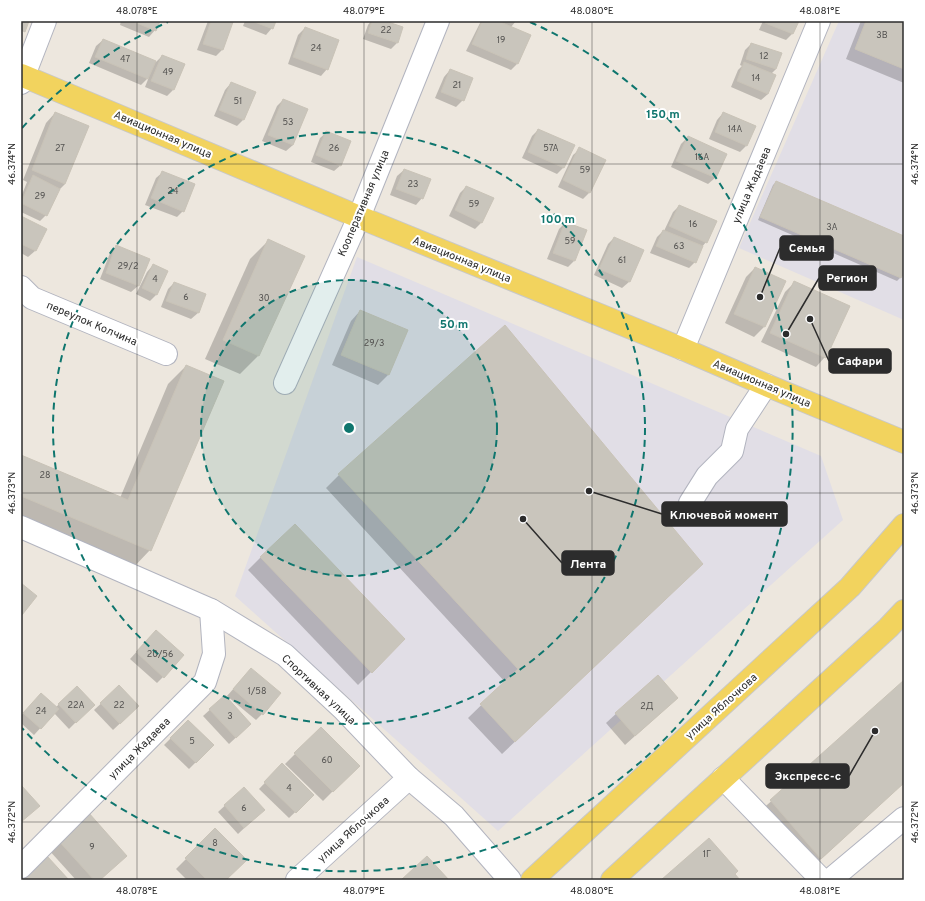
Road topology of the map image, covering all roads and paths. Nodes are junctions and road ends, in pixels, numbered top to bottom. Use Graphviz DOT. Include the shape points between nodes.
graph roads {
  1 [pos="45,21"];
  2 [pos="438,21"];
  3 [pos="819,21"];
  4 [pos="22,78"];
  5 [pos="359,216"];
  6 [pos="21,287"];
  7 [pos="683,349"];
  8 [pos="166,354"];
  9 [pos="284,383"];
  10 [pos="766,385"];
  11 [pos="904,442"];
  12 [pos="690,503"];
  13 [pos="904,525"];
  14 [pos="21,526"];
  15 [pos="210,610"];
  16 [pos="904,611"];
  17 [pos="409,778"];
  18 [pos="723,778"];
  19 [pos="904,818"];
  20 [pos="21,867"];
  21 [pos="297,880"];
  22 [pos="510,880"];
  23 [pos="532,880"];
  24 [pos="612,880"];
  25 [pos="822,880"];
  26 [pos="830,880"];
  1 -- 4 [label="street"];
  2 -- 5 [label="street, Кооперативная улица"];
  3 -- 7 [label="street, улица Жадаева"];
  4 -- 5 [label="main road, Авиационная улица"];
  5 -- 7 [label="main road, Авиационная улица"];
  5 -- 9 [label="street, Кооперативная улица"];
  6 -- 8 [label="street, переулок Колчина" via="32,298"];
  7 -- 10 [label="main road, Авиационная улица"];
  10 -- 11 [label="main road, Авиационная улица"];
  10 -- 12 [label="street" via="738,429 732,451 707,476"];
  13 -- 23 [label="main road, улица Яблочкова" via="850,587"];
  14 -- 15 [label="street, Спортивная улица"];
  15 -- 17 [label="street, Спортивная улица" via="284,655 343,709"];
  15 -- 20 [label="street, улица Жадаева" via="214,654 205,682"];
  16 -- 18 [label="main road"];
  17 -- 21 [label="street, улица Яблочкова"];
  17 -- 22 [label="street, Спортивная улица" via="454,816"];
  18 -- 24 [label="main road"];
  18 -- 25 [label="street"];
  19 -- 26 [label="street"];
}
